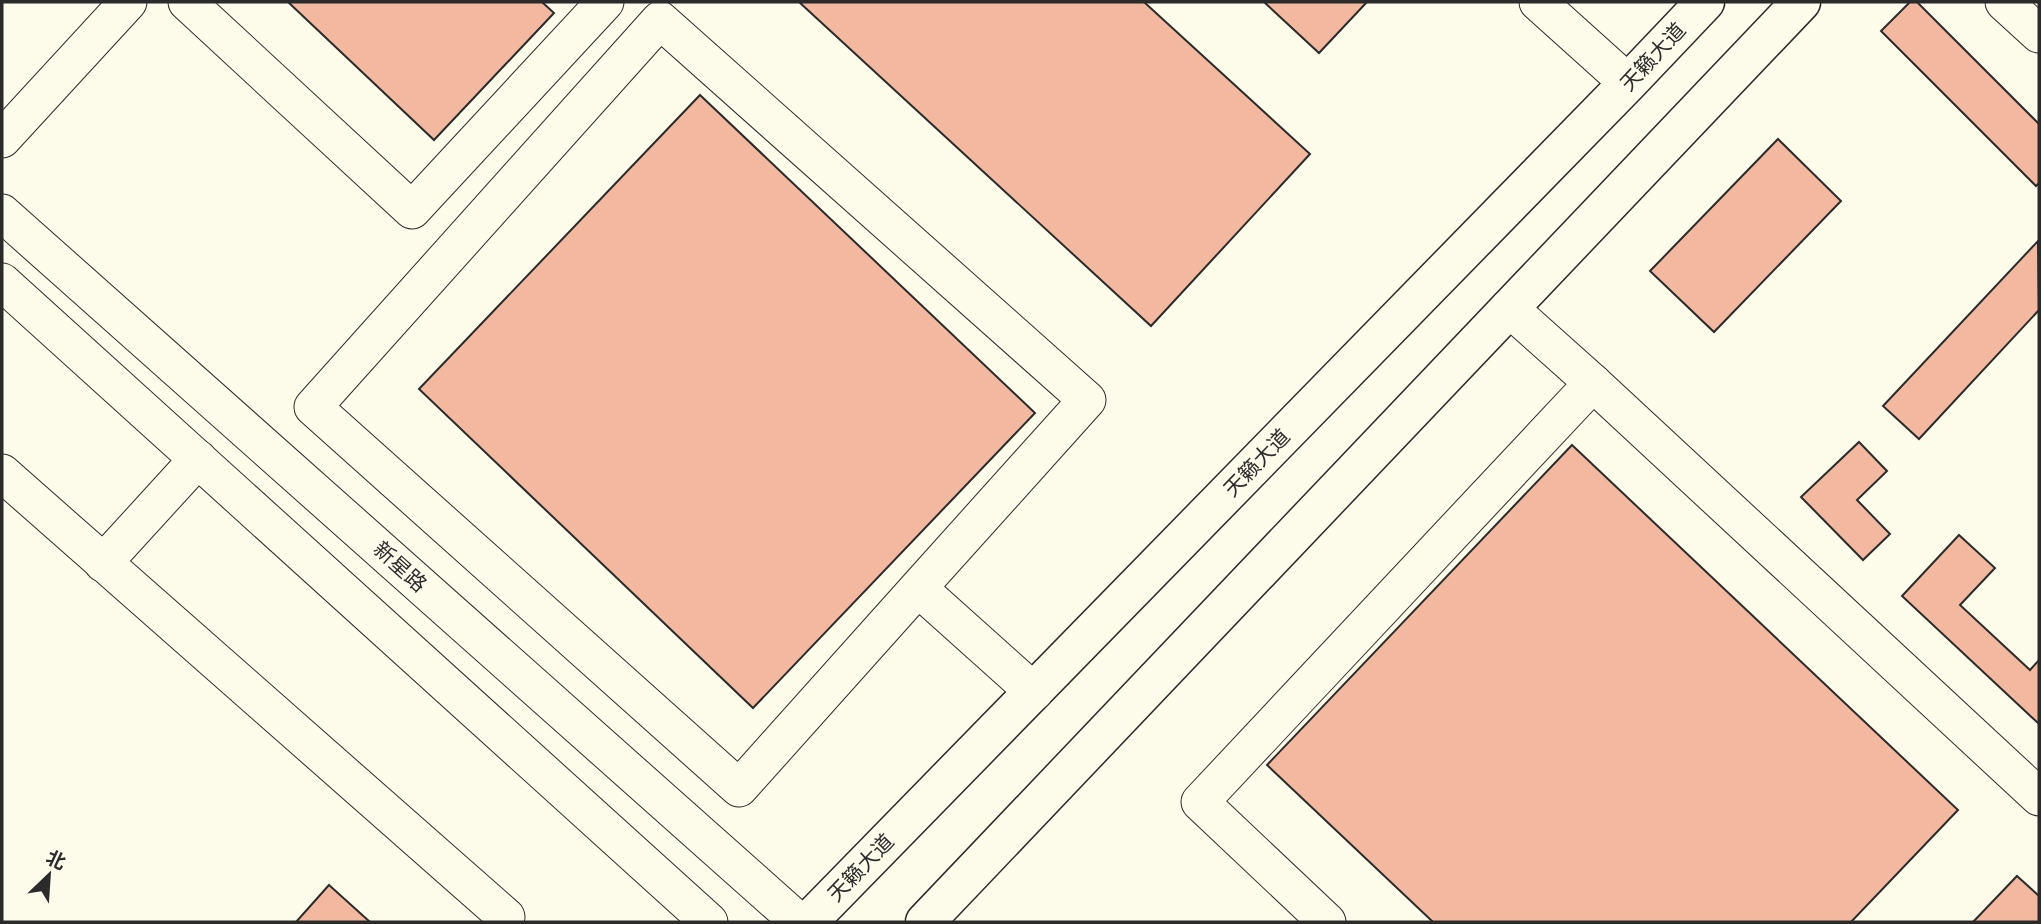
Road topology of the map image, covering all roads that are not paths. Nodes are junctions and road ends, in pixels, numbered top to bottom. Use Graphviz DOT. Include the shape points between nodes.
graph roads {
  1 [pos="128,2"];
  2 [pos="187,2"];
  3 [pos="606,2"];
  4 [pos="1538,2"];
  5 [pos="1705,2"];
  6 [pos="1801,2"];
  7 [pos="2004,2"];
  8 [pos="2039,34"];
  9 [pos="1628,83"];
  10 [pos="2,139"];
  11 [pos="2,212"];
  12 [pos="2,282"];
  13 [pos="1509,309"];
  14 [pos="1593,383"];
  15 [pos="198,459"];
  16 [pos="2,474"];
  17 [pos="103,563"];
  18 [pos="918,588"];
  19 [pos="1034,692"];
  20 [pos="2039,797"];
  21 [pos="501,922"];
  22 [pos="709,922"];
  23 [pos="799,922"];
  24 [pos="808,922"];
  25 [pos="925,922"];
  26 [pos="1327,922"];
  1 -- 10 [label="street"];
  2 -- 3 [label="street" via="412,210"];
  4 -- 9 [label="street"];
  5 -- 9 [label="main road, 天籁大道"];
  6 -- 13 [label="main road"];
  7 -- 8 [label="street"];
  9 -- 19 [label="main road, 天籁大道"];
  11 -- 23 [label="street, 新星路"];
  12 -- 15 [label="street"];
  13 -- 14 [label="street"];
  13 -- 25 [label="main road"];
  14 -- 20 [label="street"];
  14 -- 26 [label="street" via="1200,803"];
  15 -- 17 [label="street"];
  15 -- 22 [label="street"];
  16 -- 17 [label="street"];
  17 -- 21 [label="street" via="506,917"];
  18 -- 18 [label="street" via="739,788 313,407 660,20 1087,400"];
  18 -- 19 [label="street"];
  19 -- 24 [label="main road, 天籁大道"];
}
